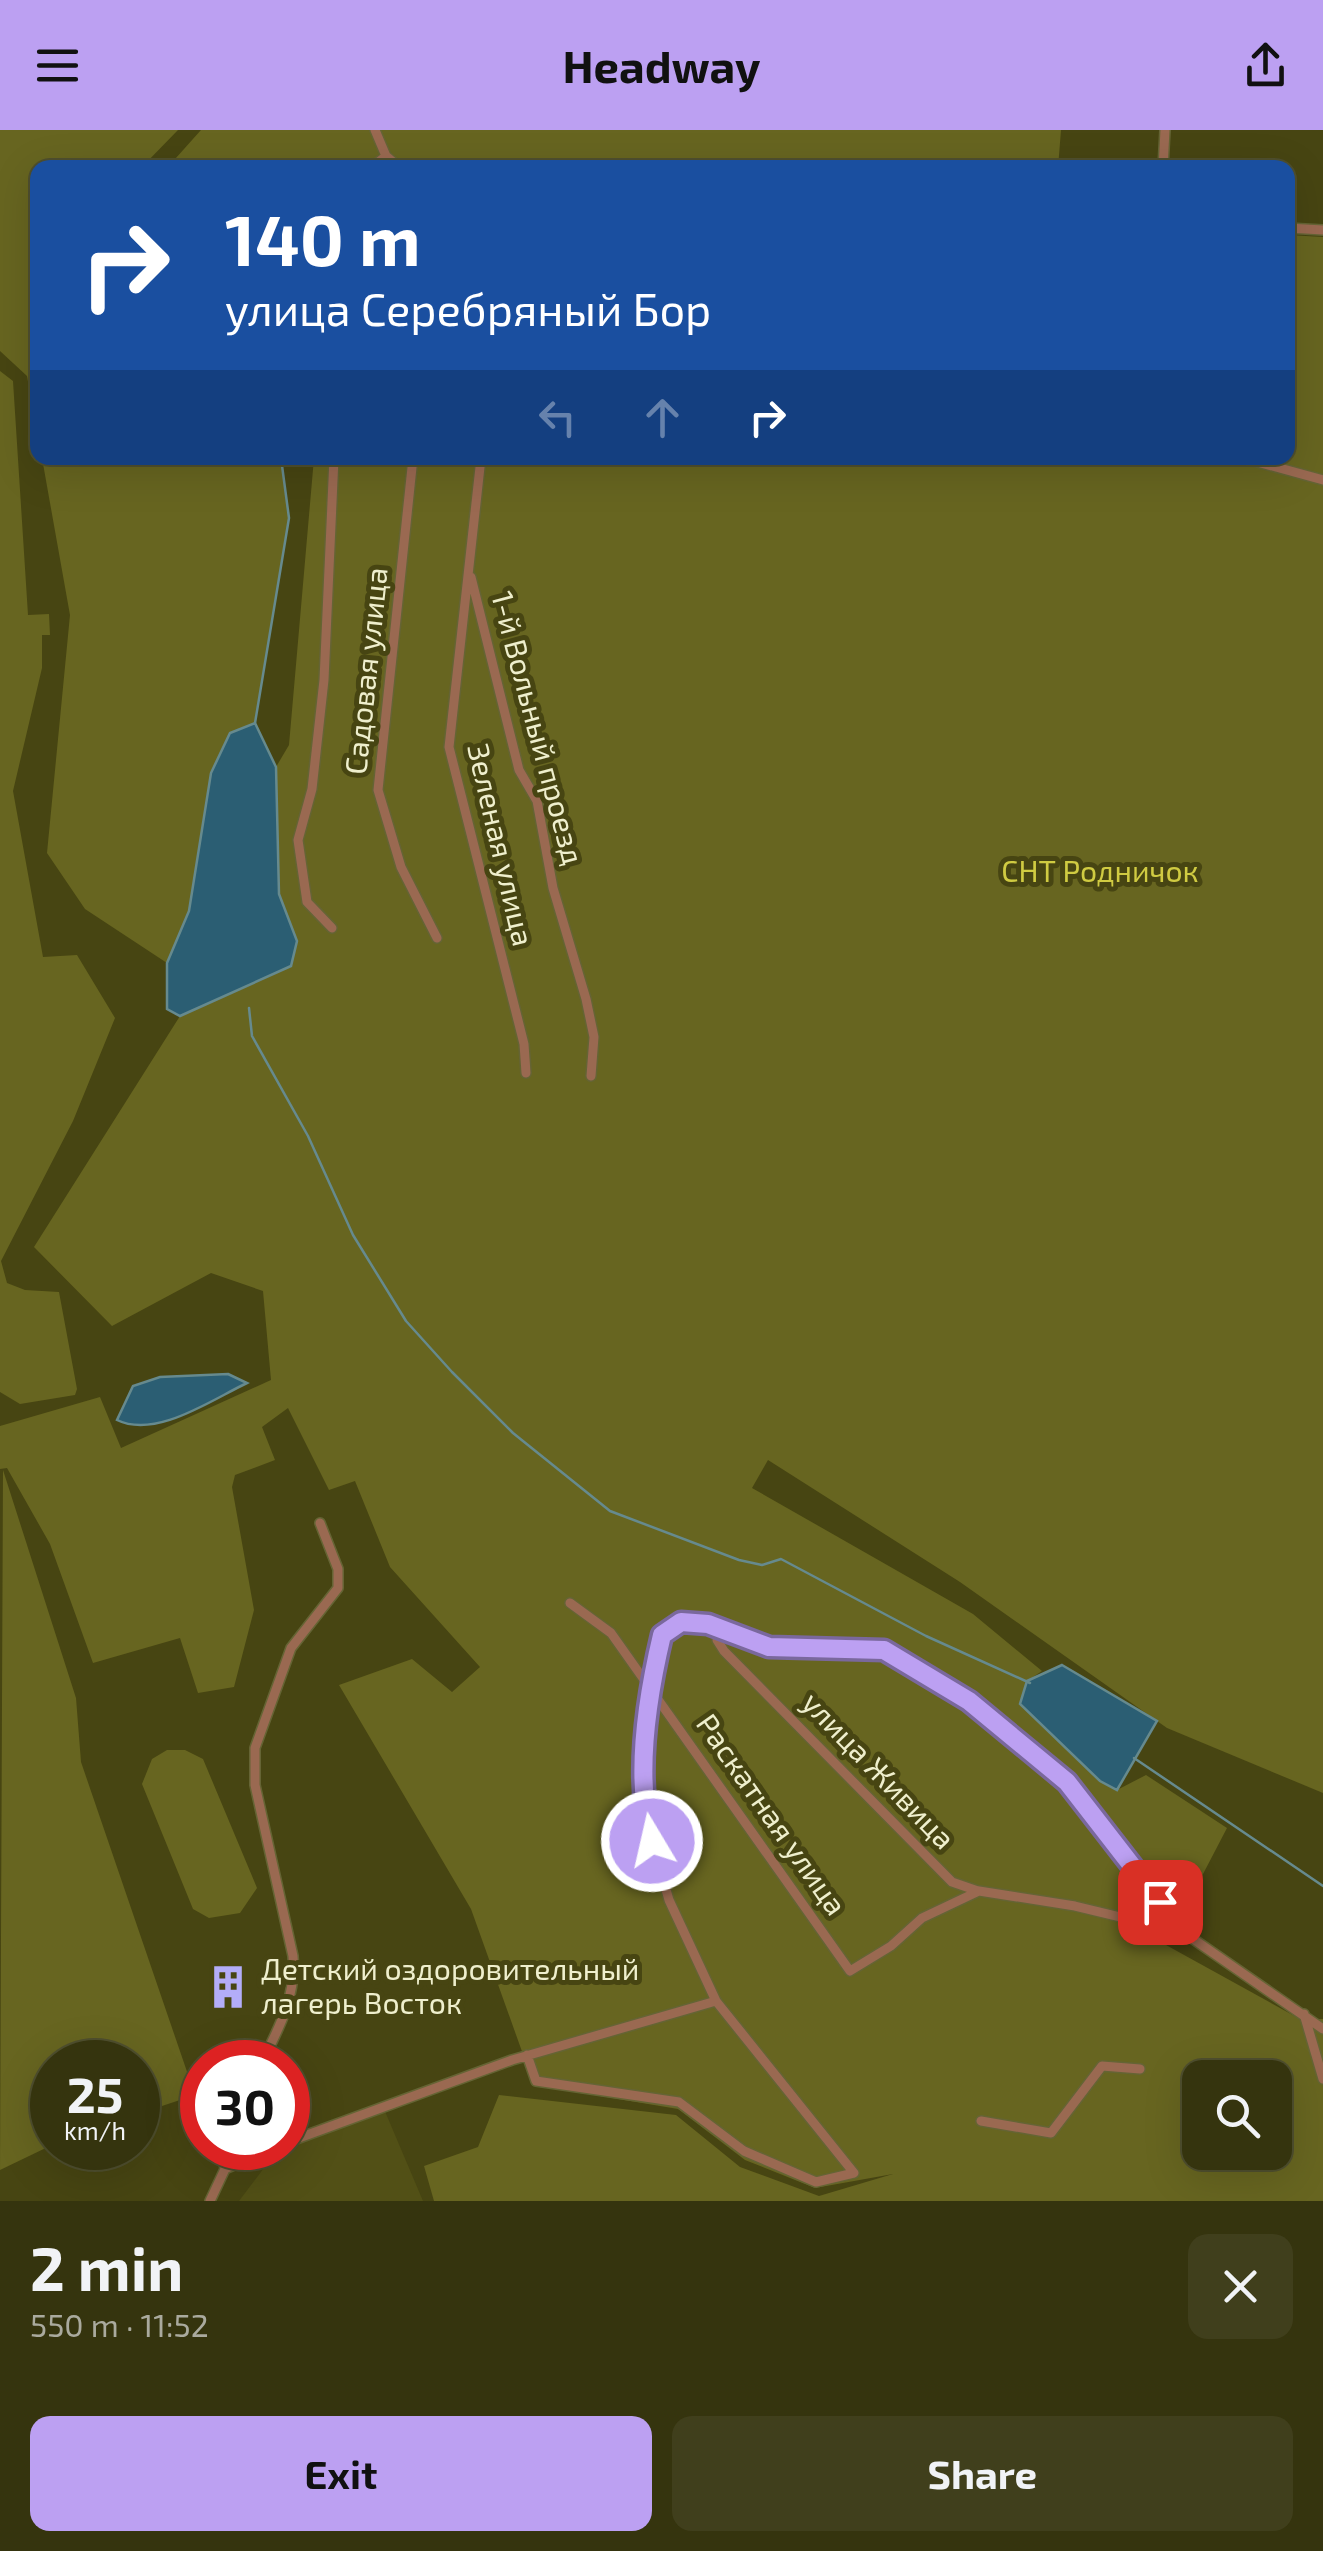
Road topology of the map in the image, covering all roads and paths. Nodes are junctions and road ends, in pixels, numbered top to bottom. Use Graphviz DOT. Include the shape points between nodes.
graph roads {
  1 [pos="375,130"];
  2 [pos="1165,130"];
  3 [pos="386,156"];
  4 [pos="381,160"];
  5 [pos="391,160"];
  6 [pos="1163,160"];
  7 [pos="1295,228"];
  8 [pos="1323,230"];
  9 [pos="334,465"];
  10 [pos="412,465"];
  11 [pos="480,465"];
  12 [pos="1268,465"];
  13 [pos="1323,480"];
  14 [pos="468,567"];
  15 [pos="332,928"];
  16 [pos="437,938"];
  17 [pos="526,1073"];
  18 [pos="592,1076"];
  19 [pos="320,1523"];
  20 [pos="570,1603"];
  21 [pos="719,1628"];
  22 [pos="649,1690"];
  23 [pos="979,1891"];
  24 [pos="1183,1932"];
  25 [pos="716,2001"];
  26 [pos="1304,2014"];
  27 [pos="1323,2029"];
  28 [pos="273,2040"];
  29 [pos="527,2055"];
  30 [pos="1140,2068"];
  31 [pos="1323,2079"];
  32 [pos="981,2122"];
  33 [pos="310,2134"];
  34 [pos="225,2170"];
  35 [pos="210,2201"];
  1 -- 3 [label="street"];
  2 -- 6 [label="street"];
  3 -- 4 [label="street"];
  3 -- 5 [label="street"];
  7 -- 8 [label="street"];
  9 -- 15 [label="street" via="324,680 312,789 298,840 307,902"];
  10 -- 16 [label="street, Садовая улица" via="378,790 401,867"];
  11 -- 14 [label="street, Зеленая улица"];
  12 -- 13 [label="street"];
  14 -- 17 [label="street, Зеленая улица" via="449,747"];
  14 -- 18 [label="street, 1-й Вольный проезд" via="586,999 594,1037"];
  19 -- 28 [label="street" via="338,1588 291,1648 255,1748 255,1785 294,1956 295,1984"];
  20 -- 22 [label="street, Раскатная улица" via="611,1633"];
  21 -- 22 [label="street" via="681,1622 662,1635"];
  21 -- 23 [label="street, улица Живица" via="716,1640 724,1650 952,1882"];
  21 -- 24 [label="street" via="769,1647 884,1650 969,1701 1067,1782"];
  22 -- 23 [label="street, Раскатная улица" via="850,1970 922,1918"];
  22 -- 25 [label="street" via="644,1812 670,1900"];
  23 -- 24 [label="street"];
  24 -- 26 [label="street"];
  25 -- 29 [label="street"];
  25 -- 29 [label="street" via="854,2173 816,2182 744,2151 679,2102 536,2080"];
  26 -- 27 [label="street"];
  26 -- 31 [label="street"];
  29 -- 33 [label="street"];
  30 -- 32 [label="street" via="1102,2066 1051,2133"];
  34 -- 35 [label="street"];
}
